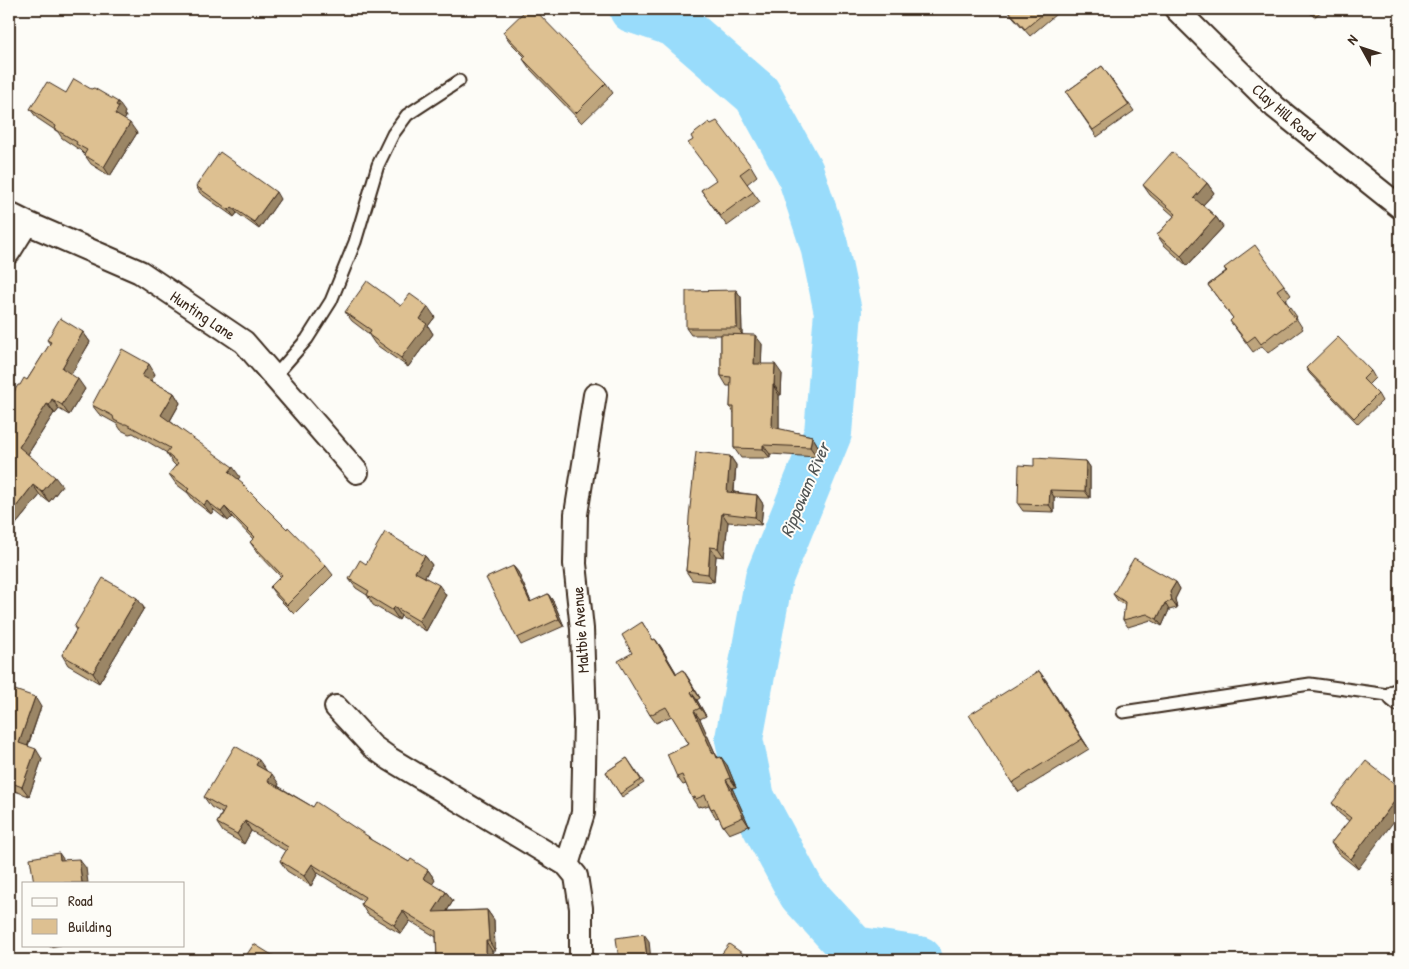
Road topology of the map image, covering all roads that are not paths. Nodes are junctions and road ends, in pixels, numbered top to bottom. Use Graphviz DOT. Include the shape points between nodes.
graph roads {
  1 [pos="1176,9"];
  2 [pos="458,81"];
  3 [pos="1400,206"];
  4 [pos="18,218"];
  5 [pos="9,252"];
  6 [pos="274,377"];
  7 [pos="595,395"];
  8 [pos="357,472"];
  9 [pos="1398,698"];
  10 [pos="336,707"];
  11 [pos="1123,712"];
  12 [pos="567,865"];
  13 [pos="581,960"];
  1 -- 3 [label="street, Clay Hill Road" via="1275,107"];
  2 -- 6 [label="lane" via="407,115 393,134 378,165 355,242 332,301 307,339"];
  4 -- 5 [label="street"];
  4 -- 6 [label="street, Hunting Lane" via="140,272 244,342"];
  6 -- 8 [label="street, Hunting Lane"];
  7 -- 12 [label="street, Maltbie Avenue" via="575,522 574,564 582,629 585,721 583,813"];
  9 -- 11 [label="lane" via="1310,684"];
  10 -- 12 [label="street" via="372,746 390,759"];
  12 -- 13 [label="street" via="576,876 581,908"];
}
